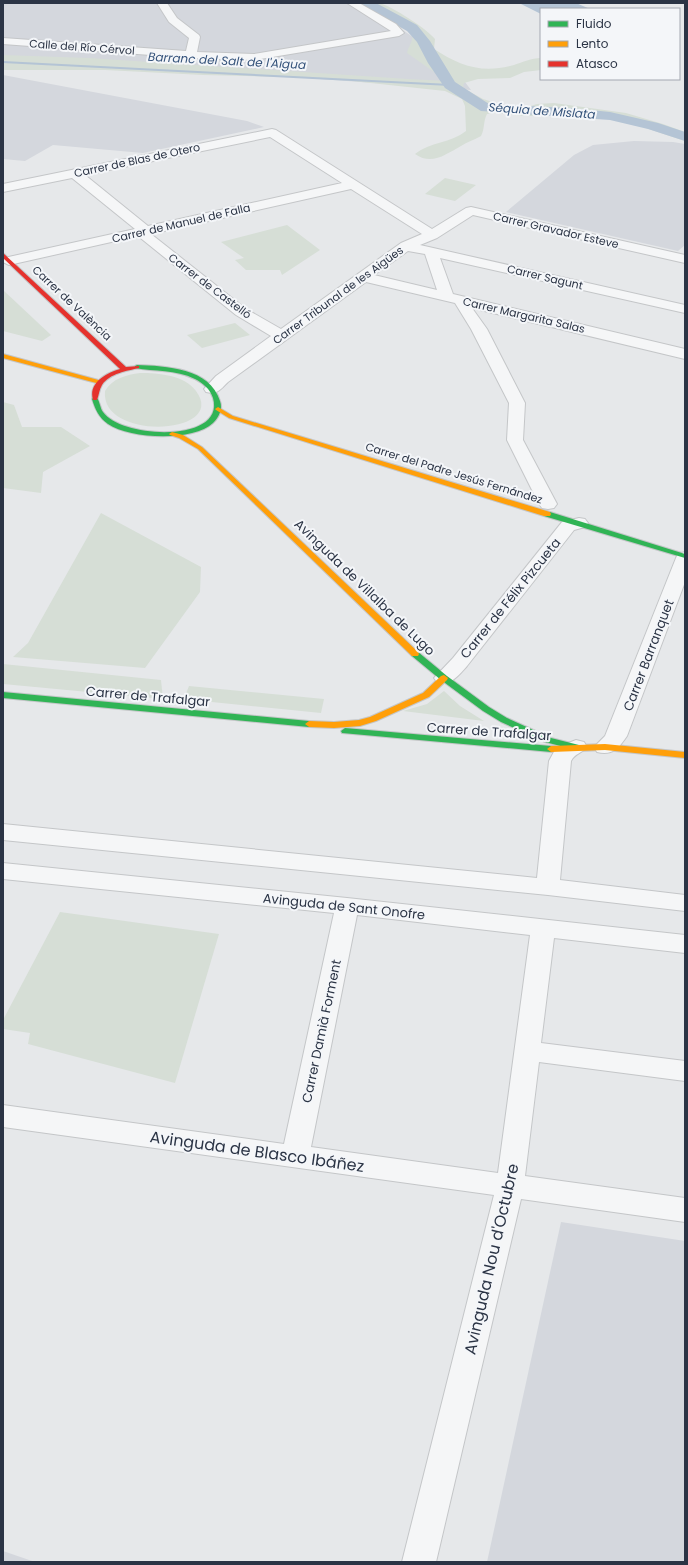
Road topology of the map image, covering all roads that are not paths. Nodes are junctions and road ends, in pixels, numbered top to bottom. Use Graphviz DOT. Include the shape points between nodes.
graph roads {
  1 [pos="162,3"];
  2 [pos="352,3"];
  3 [pos="3,41"];
  4 [pos="191,55"];
  5 [pos="74,173"];
  6 [pos="352,185"];
  7 [pos="3,188"];
  8 [pos="144,232"];
  9 [pos="432,235"];
  10 [pos="406,246"];
  11 [pos="431,251"];
  12 [pos="6,258"];
  13 [pos="685,259"];
  14 [pos="363,277"];
  15 [pos="453,298"];
  16 [pos="685,309"];
  17 [pos="316,311"];
  18 [pos="260,323"];
  19 [pos="281,336"];
  20 [pos="685,354"];
  21 [pos="3,356"];
  22 [pos="124,369"];
  23 [pos="100,382"];
  24 [pos="212,389"];
  25 [pos="218,409"];
  26 [pos="172,434"];
  27 [pos="548,504"];
  28 [pos="579,524"];
  29 [pos="685,557"];
  30 [pos="411,651"];
  31 [pos="419,669"];
  32 [pos="444,678"];
  33 [pos="418,687"];
  34 [pos="3,695"];
  35 [pos="407,703"];
  36 [pos="291,723"];
  37 [pos="576,748"];
  38 [pos="604,748"];
  39 [pos="685,755"];
  40 [pos="3,832"];
  41 [pos="3,872"];
  42 [pos="548,887"];
  43 [pos="685,903"];
  44 [pos="347,906"];
  45 [pos="543,928"];
  46 [pos="685,944"];
  47 [pos="527,1051"];
  48 [pos="685,1071"];
  49 [pos="3,1116"];
  50 [pos="295,1156"];
  51 [pos="510,1187"];
  52 [pos="685,1210"];
  53 [pos="419,1562"];
  1 -- 4 [label="street" via="173,20 195,38"];
  2 -- 4 [label="street, Calle del Río Cérvol" via="392,26 399,33 254,57"];
  3 -- 4 [label="street, Calle del Río Cérvol"];
  5 -- 6 [label="street, Carrer de Blas de Otero" via="272,133"];
  5 -- 7 [label="street, Carrer de Blas de Otero"];
  5 -- 8 [label="street, Carrer de Castelló"];
  6 -- 8 [label="street, Carrer de Manuel de Falla"];
  6 -- 9 [label="street"];
  8 -- 12 [label="street, Carrer de Manuel de Falla"];
  8 -- 18 [label="street, Carrer de Castelló" via="241,312"];
  9 -- 10 [label="street, Carrer Tribunal de les Aigües"];
  9 -- 13 [label="street, Carrer Gravador Esteve" via="471,211"];
  10 -- 11 [label="street, Carrer Sagunt"];
  10 -- 14 [label="street, Carrer Tribunal de les Aigües"];
  11 -- 15 [label="street"];
  11 -- 16 [label="street, Carrer Sagunt"];
  12 -- 22 [label="street, Carrer de València"];
  14 -- 15 [label="street, Carrer Margarita Salas"];
  14 -- 17 [label="street, Carrer Tribunal de les Aigües"];
  15 -- 20 [label="street, Carrer Margarita Salas"];
  15 -- 27 [label="street" via="479,329 517,402 515,440"];
  17 -- 18 [label="street" via="286,321"];
  17 -- 19 [label="street, Carrer Tribunal de les Aigües"];
  18 -- 19 [label="street, Carrer de Castelló"];
  19 -- 24 [label="street, Carrer Tribunal de les Aigües" via="222,378"];
  21 -- 23 [label="street"];
  22 -- 23 [label="street"];
  22 -- 24 [label="street" via="149,367 178,371 193,376"];
  23 -- 26 [label="street" via="93,394 99,413 107,420 135,432"];
  24 -- 25 [label="street" via="216,395"];
  25 -- 26 [label="street" via="215,417 206,425"];
  25 -- 28 [label="street, Carrer del Padre Jesús Fernández" via="231,417"];
  26 -- 30 [label="street, Avinguda de Villalba de Lugo" via="181,436 200,448"];
  28 -- 29 [label="street, Carrer del Padre Jesús Fernández"];
  28 -- 32 [label="street, Carrer de Félix Pizcueta" via="568,526 460,662"];
  29 -- 38 [label="street, Carrer Barranquet" via="616,736"];
  30 -- 31 [label="street"];
  30 -- 32 [label="street, Avinguda de Villalba de Lugo"];
  32 -- 35 [label="street, Carrer de Trafalgar" via="426,696"];
  32 -- 37 [label="street, Avinguda de Villalba de Lugo" via="504,720 548,740"];
  33 -- 35 [label="street"];
  34 -- 36 [label="street, Carrer de Trafalgar"];
  35 -- 36 [label="street, Carrer de Trafalgar" via="389,714 360,723 334,726"];
  36 -- 37 [label="street, Carrer de Trafalgar" via="386,736 543,749"];
  37 -- 38 [label="street, Carrer de Trafalgar"];
  37 -- 42 [label="street" via="564,753 560,761"];
  38 -- 39 [label="street, Carrer de Trafalgar"];
  40 -- 42 [label="street"];
  41 -- 44 [label="street, Avinguda de Sant Onofre"];
  42 -- 43 [label="street"];
  44 -- 45 [label="street, Avinguda de Sant Onofre"];
  44 -- 50 [label="street, Carrer Damià Forment"];
  45 -- 46 [label="street, Avinguda de Sant Onofre"];
  45 -- 47 [label="street, Avinguda Nou d'Octubre"];
  47 -- 48 [label="street"];
  47 -- 51 [label="street, Avinguda Nou d'Octubre"];
  49 -- 50 [label="street, Avinguda de Blasco Ibáñez"];
  50 -- 51 [label="street, Avinguda de Blasco Ibáñez"];
  51 -- 52 [label="street, Avinguda de Blasco Ibáñez"];
  51 -- 53 [label="street, Avinguda Nou d'Octubre"];
}
